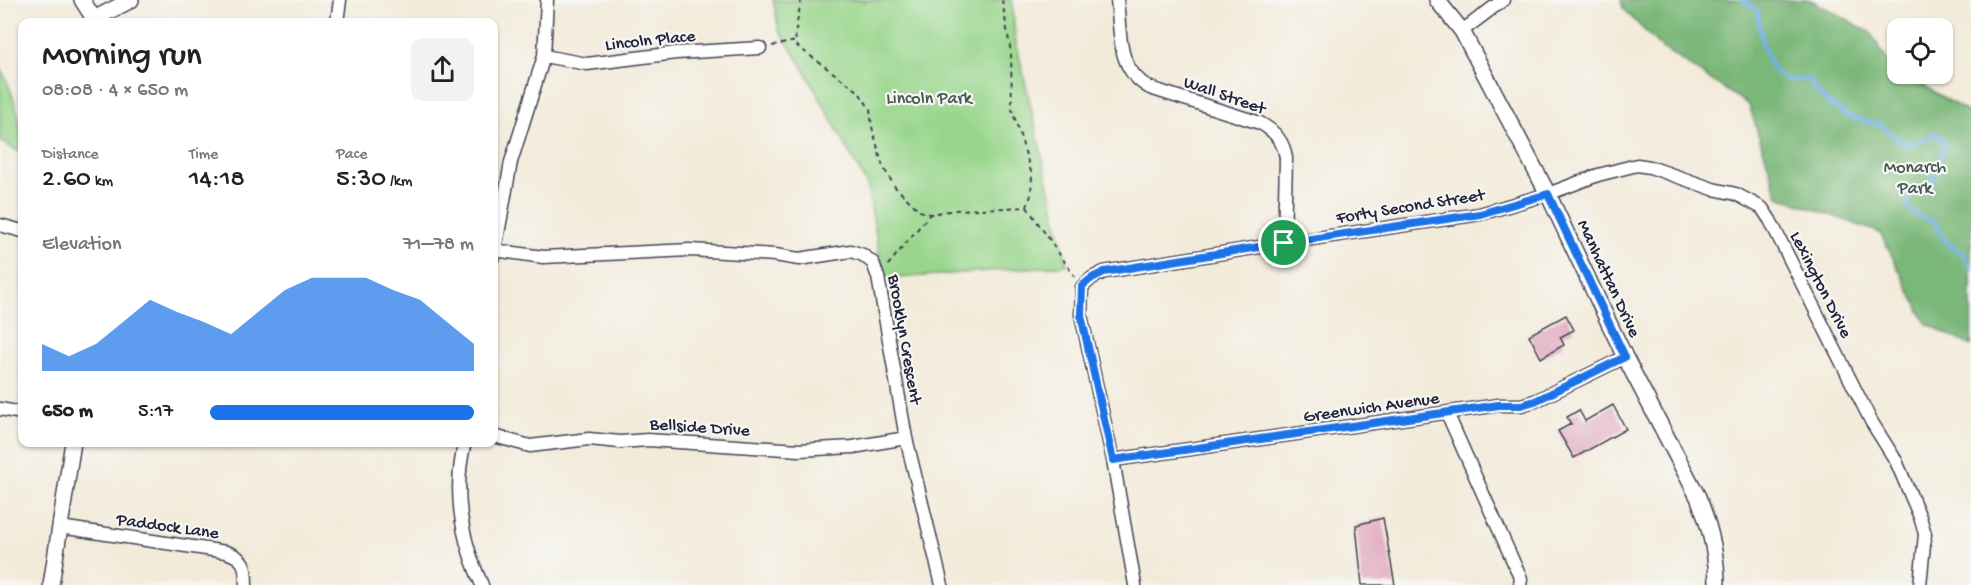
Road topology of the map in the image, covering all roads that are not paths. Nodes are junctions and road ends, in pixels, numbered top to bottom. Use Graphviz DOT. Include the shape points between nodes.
graph roads {
  1 [pos="82,0"];
  2 [pos="132,0"];
  3 [pos="340,0"];
  4 [pos="548,0"];
  5 [pos="1116,0"];
  6 [pos="1437,0"];
  7 [pos="1503,0"];
  8 [pos="93,18"];
  9 [pos="100,18"];
  10 [pos="338,18"];
  11 [pos="1462,31"];
  12 [pos="760,48"];
  13 [pos="544,56"];
  14 [pos="1548,194"];
  15 [pos="0,225"];
  16 [pos="18,230"];
  17 [pos="498,236"];
  18 [pos="1284,243"];
  19 [pos="498,253"];
  20 [pos="1625,357"];
  21 [pos="0,409"];
  22 [pos="18,412"];
  23 [pos="1447,413"];
  24 [pos="498,437"];
  25 [pos="906,438"];
  26 [pos="72,447"];
  27 [pos="464,447"];
  28 [pos="1113,460"];
  29 [pos="60,527"];
  30 [pos="51,585"];
  31 [pos="246,585"];
  32 [pos="482,585"];
  33 [pos="942,585"];
  34 [pos="1135,585"];
  35 [pos="1520,585"];
  36 [pos="1717,585"];
  37 [pos="1920,585"];
  1 -- 8 [label="street"];
  2 -- 9 [label="street"];
  3 -- 10 [label="street"];
  4 -- 13 [label="street"];
  5 -- 18 [label="street, Wall Street" via="1123,59 1139,82 1260,123 1278,137 1286,158"];
  6 -- 11 [label="street, Manhattan Drive"];
  7 -- 11 [label="street"];
  11 -- 14 [label="street, Manhattan Drive"];
  12 -- 13 [label="street, Lincoln Place" via="587,64"];
  13 -- 17 [label="street" via="511,162"];
  14 -- 18 [label="street, Forty Second Street" via="1480,214"];
  14 -- 20 [label="street, Manhattan Drive"];
  14 -- 37 [label="street, Lexington Drive" via="1637,165 1736,194 1762,208 1871,422 1896,461 1920,517 1925,534"];
  15 -- 16 [label="street"];
  18 -- 28 [label="street, Forty Second Street" via="1104,272 1082,286 1081,315"];
  19 -- 25 [label="street, Brooklyn Crescent" via="581,257 690,250 799,259 851,251 863,255 873,263 878,277"];
  20 -- 23 [label="street, Greenwich Avenue" via="1535,401"];
  20 -- 36 [label="street, Manhattan Drive" via="1707,519"];
  21 -- 22 [label="street"];
  23 -- 28 [label="street, Greenwich Avenue"];
  23 -- 35 [label="street" via="1521,579"];
  24 -- 25 [label="street, Bellside Drive" via="530,446 589,439 685,441 799,450 853,447"];
  25 -- 33 [label="street, Brooklyn Crescent"];
  26 -- 29 [label="street"];
  27 -- 32 [label="street" via="458,495 461,525"];
  28 -- 34 [label="street"];
  29 -- 30 [label="street"];
  29 -- 31 [label="street, Paddock Lane" via="226,552 238,556 246,567"];
}
